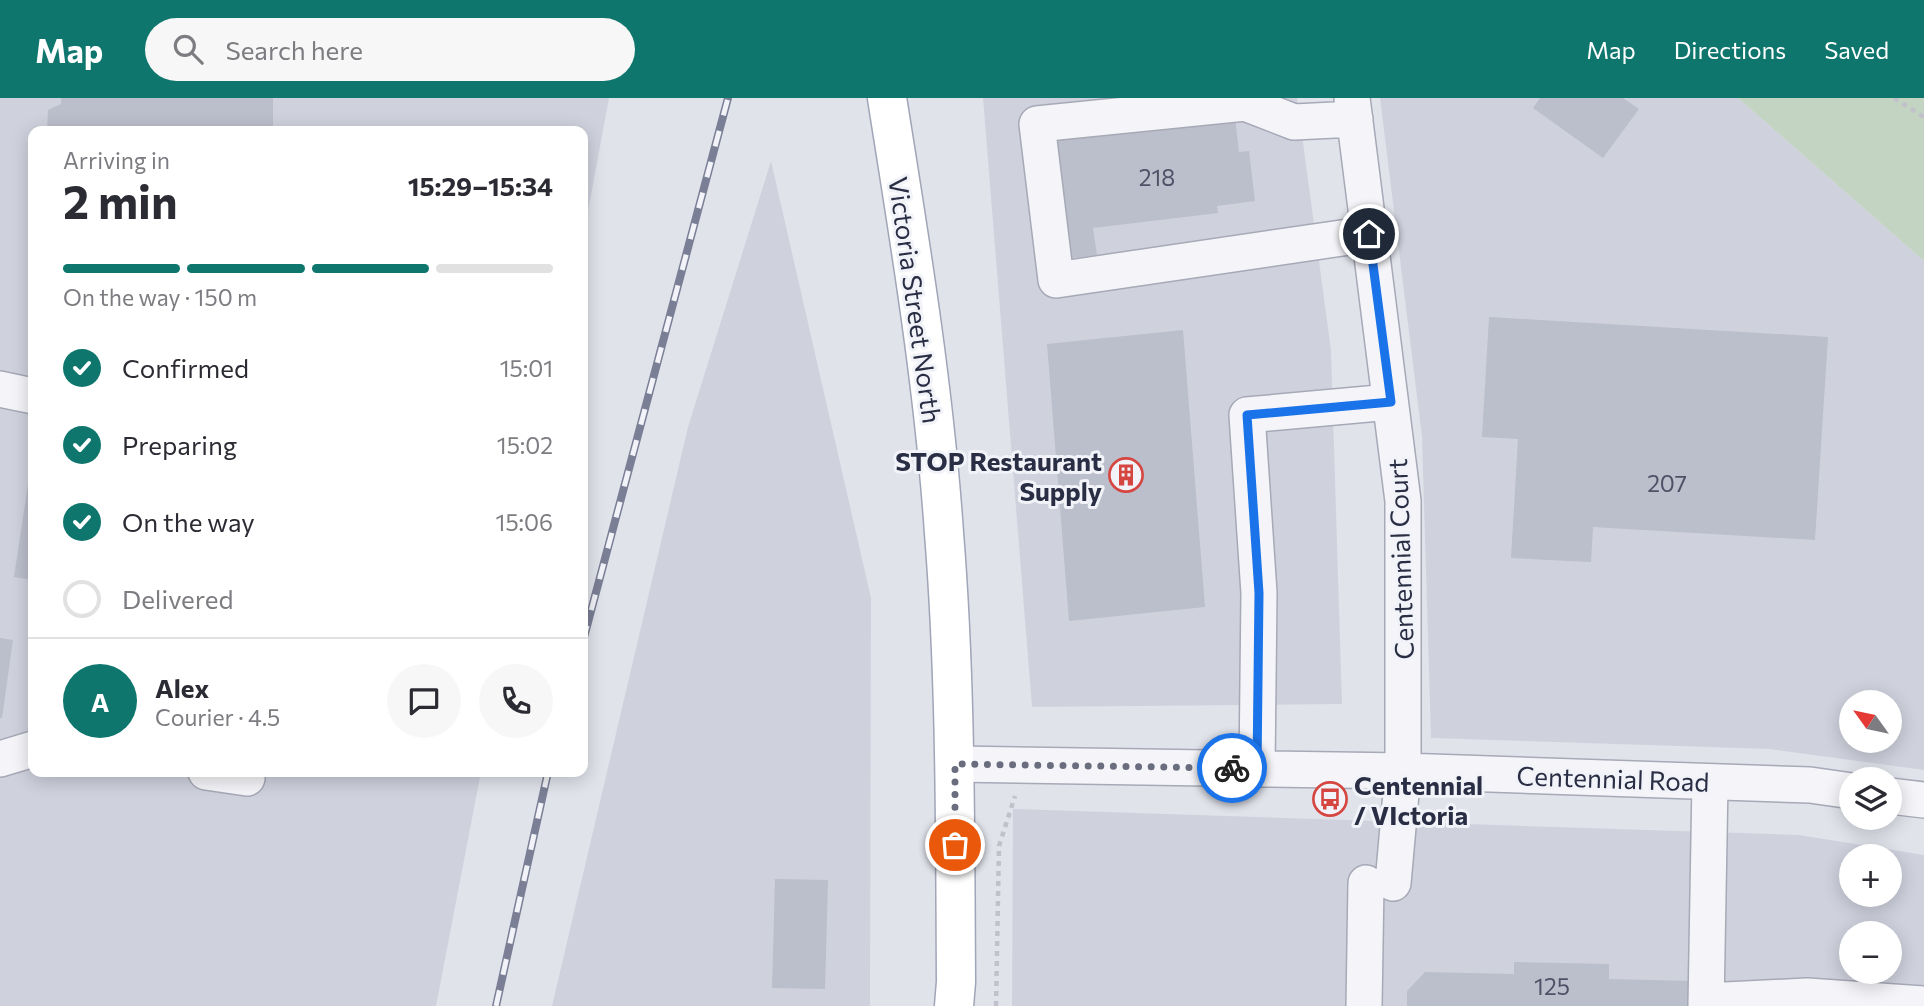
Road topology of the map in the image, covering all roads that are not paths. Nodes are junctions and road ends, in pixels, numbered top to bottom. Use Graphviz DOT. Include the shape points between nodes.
graph roads {
  1 [pos="887,98"];
  2 [pos="1354,109"];
  3 [pos="1369,234"];
  4 [pos="0,389"];
  5 [pos="28,395"];
  6 [pos="1391,402"];
  7 [pos="28,751"];
  8 [pos="0,759"];
  9 [pos="955,764"];
  10 [pos="1257,769"];
  11 [pos="1403,771"];
  12 [pos="240,777"];
  13 [pos="247,778"];
  14 [pos="1710,782"];
  15 [pos="1839,789"];
  16 [pos="1902,797"];
  17 [pos="1924,800"];
  18 [pos="1706,1004"];
  19 [pos="1924,1004"];
  20 [pos="954,1006"];
  21 [pos="1364,1006"];
  1 -- 9 [label="main road, Victoria Street North" via="920,307 944,533"];
  2 -- 3 [label="street, Centennial Court"];
  2 -- 3 [label="street" via="1294,122 1245,103 1037,124 1056,280"];
  3 -- 6 [label="street, Centennial Court"];
  4 -- 5 [label="street"];
  6 -- 10 [label="street" via="1247,415 1259,593"];
  6 -- 11 [label="street, Centennial Court" via="1403,501"];
  7 -- 8 [label="street"];
  9 -- 10 [label="street, Centennial Road"];
  9 -- 20 [label="main road, Victoria Street North"];
  10 -- 11 [label="street, Centennial Road"];
  11 -- 14 [label="street, Centennial Road"];
  11 -- 21 [label="street, Centennial Court" via="1379,883"];
  12 -- 13 [label="street"];
  14 -- 15 [label="street, Centennial Road"];
  14 -- 18 [label="street"];
  16 -- 17 [label="street"];
  18 -- 19 [label="street" via="1807,996"];
}
